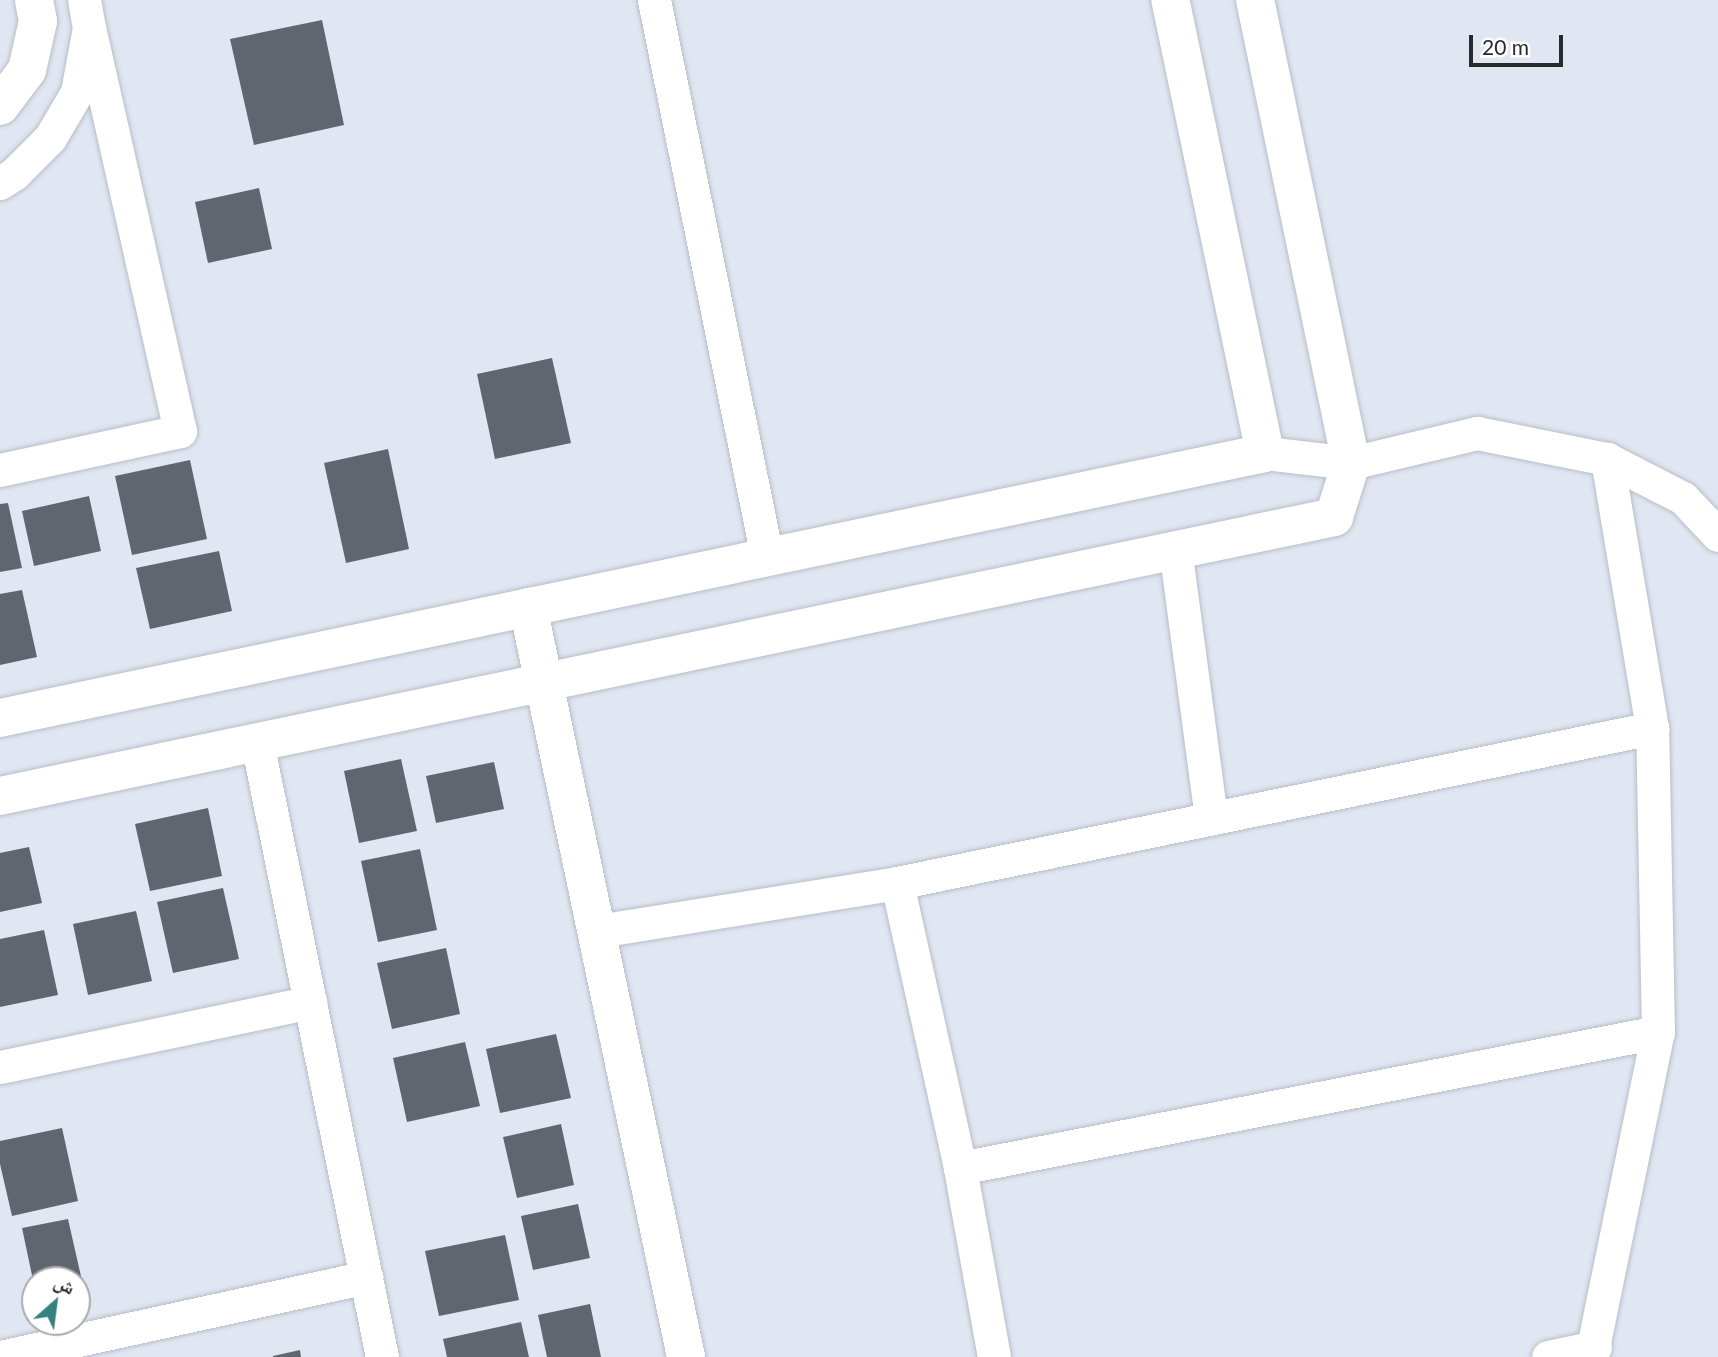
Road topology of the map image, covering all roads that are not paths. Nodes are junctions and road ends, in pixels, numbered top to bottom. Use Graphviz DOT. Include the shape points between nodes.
graph roads {
  1 [pos="34,0"];
  2 [pos="654,0"];
  3 [pos="1170,0"];
  4 [pos="1255,0"];
  5 [pos="86,14"];
  6 [pos="0,106"];
  7 [pos="0,183"];
  8 [pos="1265,453"];
  9 [pos="1607,459"];
  10 [pos="1351,463"];
  11 [pos="0,470"];
  12 [pos="1718,535"];
  13 [pos="1175,548"];
  14 [pos="767,557"];
  15 [pos="528,607"];
  16 [pos="541,682"];
  17 [pos="0,718"];
  18 [pos="1652,728"];
  19 [pos="257,742"];
  20 [pos="0,796"];
  21 [pos="1211,819"];
  22 [pos="897,883"];
  23 [pos="598,932"];
  24 [pos="310,1002"];
  25 [pos="1658,1032"];
  26 [pos="0,1068"];
  27 [pos="960,1168"];
  28 [pos="366,1277"];
  29 [pos="1593,1352"];
  30 [pos="0,1357"];
  31 [pos="382,1357"];
  32 [pos="687,1357"];
  33 [pos="994,1357"];
  34 [pos="1548,1357"];
  1 -- 6 [label="street" via="38,21 27,70"];
  2 -- 14 [label="street"];
  3 -- 8 [label="street"];
  4 -- 10 [label="street"];
  5 -- 7 [label="street" via="77,92 50,138"];
  5 -- 11 [label="street" via="180,431"];
  8 -- 10 [label="street"];
  8 -- 14 [label="street"];
  9 -- 10 [label="street" via="1476,433"];
  9 -- 12 [label="street" via="1683,498"];
  9 -- 18 [label="street"];
  10 -- 13 [label="street" via="1334,517"];
  13 -- 16 [label="street"];
  13 -- 21 [label="street"];
  14 -- 15 [label="street"];
  15 -- 16 [label="street"];
  15 -- 17 [label="street"];
  16 -- 19 [label="street"];
  16 -- 23 [label="street"];
  18 -- 21 [label="street"];
  18 -- 25 [label="street"];
  19 -- 20 [label="street"];
  19 -- 24 [label="street"];
  21 -- 22 [label="street"];
  22 -- 23 [label="street"];
  22 -- 27 [label="street"];
  23 -- 32 [label="street"];
  24 -- 26 [label="street"];
  24 -- 28 [label="street"];
  25 -- 27 [label="street"];
  25 -- 29 [label="street"];
  27 -- 33 [label="street"];
  28 -- 30 [label="street"];
  28 -- 31 [label="street"];
  29 -- 34 [label="street"];
}
